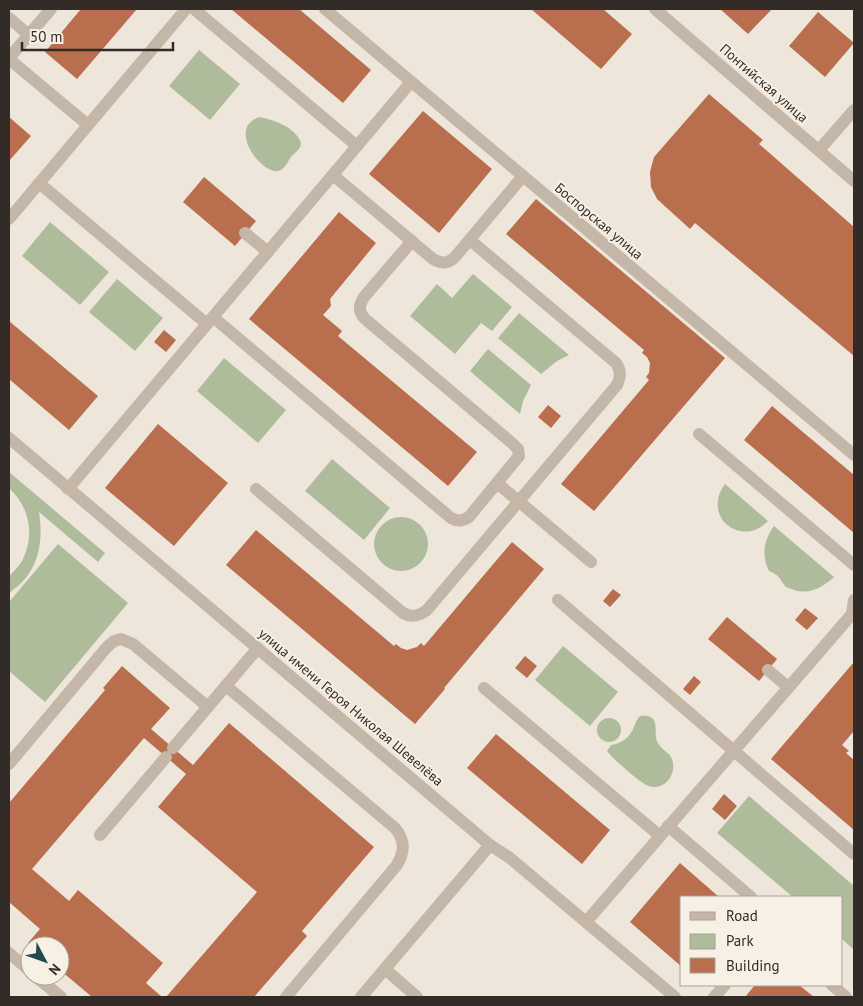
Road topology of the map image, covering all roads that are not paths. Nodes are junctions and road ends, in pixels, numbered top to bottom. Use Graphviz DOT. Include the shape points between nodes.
graph roads {
  1 [pos="51,9"];
  2 [pos="186,9"];
  3 [pos="194,9"];
  4 [pos="325,9"];
  5 [pos="655,9"];
  6 [pos="9,18"];
  7 [pos="29,35"];
  8 [pos="9,59"];
  9 [pos="411,82"];
  10 [pos="854,110"];
  11 [pos="88,125"];
  12 [pos="357,146"];
  13 [pos="819,150"];
  14 [pos="333,175"];
  15 [pos="523,176"];
  16 [pos="854,181"];
  17 [pos="39,183"];
  18 [pos="9,218"];
  19 [pos="245,233"];
  20 [pos="470,240"];
  21 [pos="412,241"];
  22 [pos="268,252"];
  23 [pos="210,321"];
  24 [pos="699,434"];
  25 [pos="9,438"];
  26 [pos="854,455"];
  27 [pos="497,483"];
  28 [pos="68,488"];
  29 [pos="256,489"];
  30 [pos="519,501"];
  31 [pos="590,562"];
  32 [pos="854,565"];
  33 [pos="558,600"];
  34 [pos="854,600"];
  35 [pos="853,615"];
  36 [pos="258,648"];
  37 [pos="768,670"];
  38 [pos="226,686"];
  39 [pos="788,687"];
  40 [pos="484,688"];
  41 [pos="208,707"];
  42 [pos="734,750"];
  43 [pos="9,764"];
  44 [pos="664,831"];
  45 [pos="100,835"];
  46 [pos="490,845"];
  47 [pos="854,854"];
  48 [pos="750,896"];
  49 [pos="586,922"];
  50 [pos="9,954"];
  51 [pos="20,963"];
  52 [pos="385,969"];
  53 [pos="48,986"];
  54 [pos="724,986"];
  55 [pos="833,986"];
  56 [pos="61,997"];
  57 [pos="286,997"];
  58 [pos="361,997"];
  59 [pos="418,997"];
  60 [pos="675,997"];
  61 [pos="714,997"];
  62 [pos="846,997"];
  1 -- 7 [label="street"];
  2 -- 11 [label="street"];
  3 -- 12 [label="street"];
  4 -- 9 [label="street, Боспорская улица"];
  5 -- 13 [label="street, Понтийская улица"];
  6 -- 7 [label="street"];
  7 -- 8 [label="street"];
  8 -- 11 [label="street"];
  9 -- 12 [label="street"];
  9 -- 15 [label="street, Боспорская улица"];
  10 -- 13 [label="street"];
  11 -- 17 [label="street"];
  12 -- 14 [label="street"];
  13 -- 16 [label="street, Понтийская улица"];
  14 -- 21 [label="street"];
  14 -- 22 [label="street"];
  15 -- 20 [label="street"];
  15 -- 26 [label="street, Боспорская улица"];
  17 -- 18 [label="street"];
  17 -- 23 [label="street"];
  19 -- 22 [label="street"];
  20 -- 21 [label="street" via="449,262 440,263"];
  20 -- 30 [label="street" via="620,369 617,385"];
  21 -- 27 [label="street" via="364,297 360,312 518,449 519,456"];
  22 -- 23 [label="street"];
  23 -- 27 [label="street" via="456,521 468,517"];
  23 -- 28 [label="street"];
  24 -- 32 [label="street"];
  25 -- 28 [label="street, улица имени Героя Николая Шевелёва"];
  27 -- 30 [label="street"];
  28 -- 36 [label="street, улица имени Героя Николая Шевелёва"];
  29 -- 30 [label="street" via="410,616 427,610"];
  30 -- 31 [label="street"];
  33 -- 42 [label="street"];
  34 -- 35 [label="street"];
  35 -- 39 [label="street"];
  36 -- 38 [label="street"];
  36 -- 46 [label="street, улица имени Героя Николая Шевелёва"];
  37 -- 39 [label="street"];
  38 -- 41 [label="street"];
  38 -- 57 [label="street" via="394,828 404,844 397,865"];
  39 -- 42 [label="street"];
  40 -- 44 [label="street"];
  41 -- 43 [label="street" via="133,644 121,639 114,641"];
  41 -- 45 [label="street"];
  42 -- 44 [label="street"];
  42 -- 47 [label="street"];
  44 -- 48 [label="street"];
  44 -- 49 [label="street"];
  46 -- 49 [label="street, улица имени Героя Николая Шевелёва"];
  46 -- 52 [label="street"];
  49 -- 60 [label="street, улица имени Героя Николая Шевелёва"];
  50 -- 51 [label="street"];
  52 -- 58 [label="street"];
  52 -- 59 [label="street"];
  53 -- 56 [label="street"];
  54 -- 61 [label="street"];
  55 -- 62 [label="street"];
}
